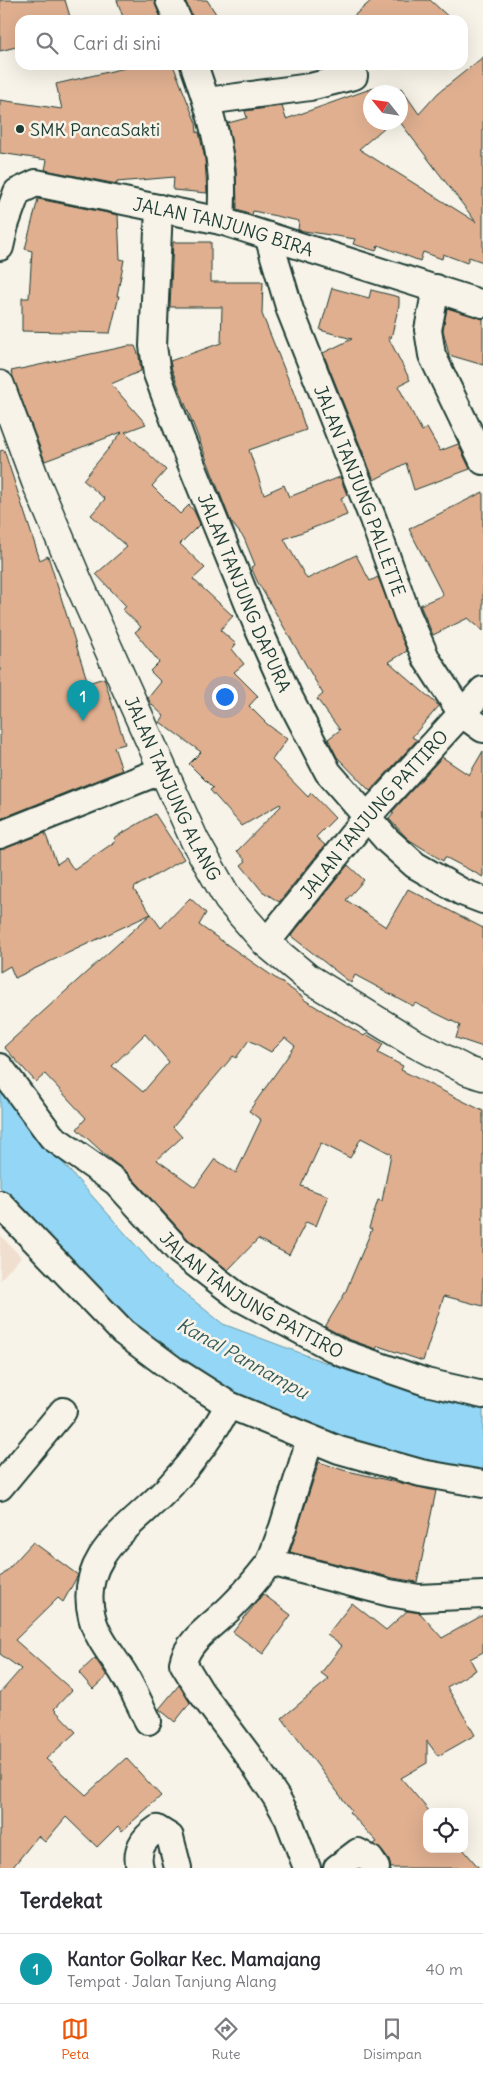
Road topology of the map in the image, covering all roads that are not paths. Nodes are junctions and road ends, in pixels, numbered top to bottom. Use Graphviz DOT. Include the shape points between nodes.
graph roads {
  1 [pos="170,0"];
  2 [pos="176,15"];
  3 [pos="196,70"];
  4 [pos="354,76"];
  5 [pos="207,101"];
  6 [pos="159,208"];
  7 [pos="221,221"];
  8 [pos="268,236"];
  9 [pos="0,248"];
  10 [pos="436,288"];
  11 [pos="483,304"];
  12 [pos="0,385"];
  13 [pos="483,461"];
  14 [pos="483,690"];
  15 [pos="462,714"];
  16 [pos="483,729"];
  17 [pos="163,770"];
  18 [pos="367,817"];
  19 [pos="0,835"];
  20 [pos="483,900"];
  21 [pos="266,943"];
  22 [pos="0,1067"];
  23 [pos="483,1076"];
  24 [pos="0,1204"];
  25 [pos="483,1395"];
  26 [pos="229,1405"];
  27 [pos="64,1412"];
  28 [pos="310,1439"];
  29 [pos="8,1460"];
  30 [pos="483,1484"];
  31 [pos="0,1486"];
  32 [pos="270,1562"];
  33 [pos="483,1595"];
  34 [pos="148,1721"];
  35 [pos="140,1868"];
  36 [pos="178,1868"];
  37 [pos="307,1868"];
  38 [pos="337,1868"];
  39 [pos="376,1868"];
  1 -- 2 [label="street"];
  3 -- 5 [label="street"];
  4 -- 5 [label="street" via="310,87"];
  5 -- 7 [label="street" via="221,170"];
  6 -- 7 [label="street, JALAN TANJUNG BIRA"];
  6 -- 9 [label="street, JALAN TANJUNG BIRA" via="36,184 17,192"];
  6 -- 18 [label="street, JALAN TANJUNG DAPURA" via="154,346 163,389 289,697 328,772"];
  7 -- 8 [label="street, JALAN TANJUNG BIRA"];
  8 -- 10 [label="street, JALAN TANJUNG BIRA"];
  8 -- 15 [label="street, JALAN TANJUNG PALLETTE" via="290,310 406,614 427,660"];
  10 -- 11 [label="street, JALAN TANJUNG BIRA"];
  10 -- 13 [label="street" via="428,330 432,355"];
  12 -- 17 [label="street, JALAN TANJUNG ALANG" via="40,491"];
  14 -- 15 [label="street, JALAN TANJUNG PATTIRO"];
  15 -- 16 [label="street, JALAN TANJUNG PALLETTE"];
  15 -- 18 [label="street, JALAN TANJUNG PATTIRO"];
  17 -- 19 [label="street"];
  17 -- 21 [label="street, JALAN TANJUNG ALANG" via="195,841 228,899"];
  18 -- 20 [label="street, JALAN TANJUNG DAPURA" via="415,866"];
  18 -- 21 [label="street, JALAN TANJUNG PATTIRO"];
  21 -- 23 [label="street, JALAN TANJUNG ALANG" via="308,978 353,1007 412,1042"];
  22 -- 25 [label="street, JALAN TANJUNG PATTIRO" via="52,1137 116,1182 179,1251 239,1297 342,1353 426,1382"];
  24 -- 26 [label="street" via="123,1332"];
  26 -- 28 [label="street"];
  26 -- 34 [label="street" via="192,1461 155,1503 105,1550 91,1582 92,1617"];
  27 -- 29 [label="street"];
  28 -- 30 [label="street" via="421,1473"];
  28 -- 32 [label="street"];
  29 -- 31 [label="street"];
  32 -- 33 [label="street" via="419,1598"];
  32 -- 37 [label="street" via="236,1602 193,1642 183,1664 276,1797 288,1818"];
  35 -- 36 [label="street" via="138,1855 143,1842 157,1829 170,1837"];
  38 -- 39 [label="street" via="358,1852 370,1859"];
}
